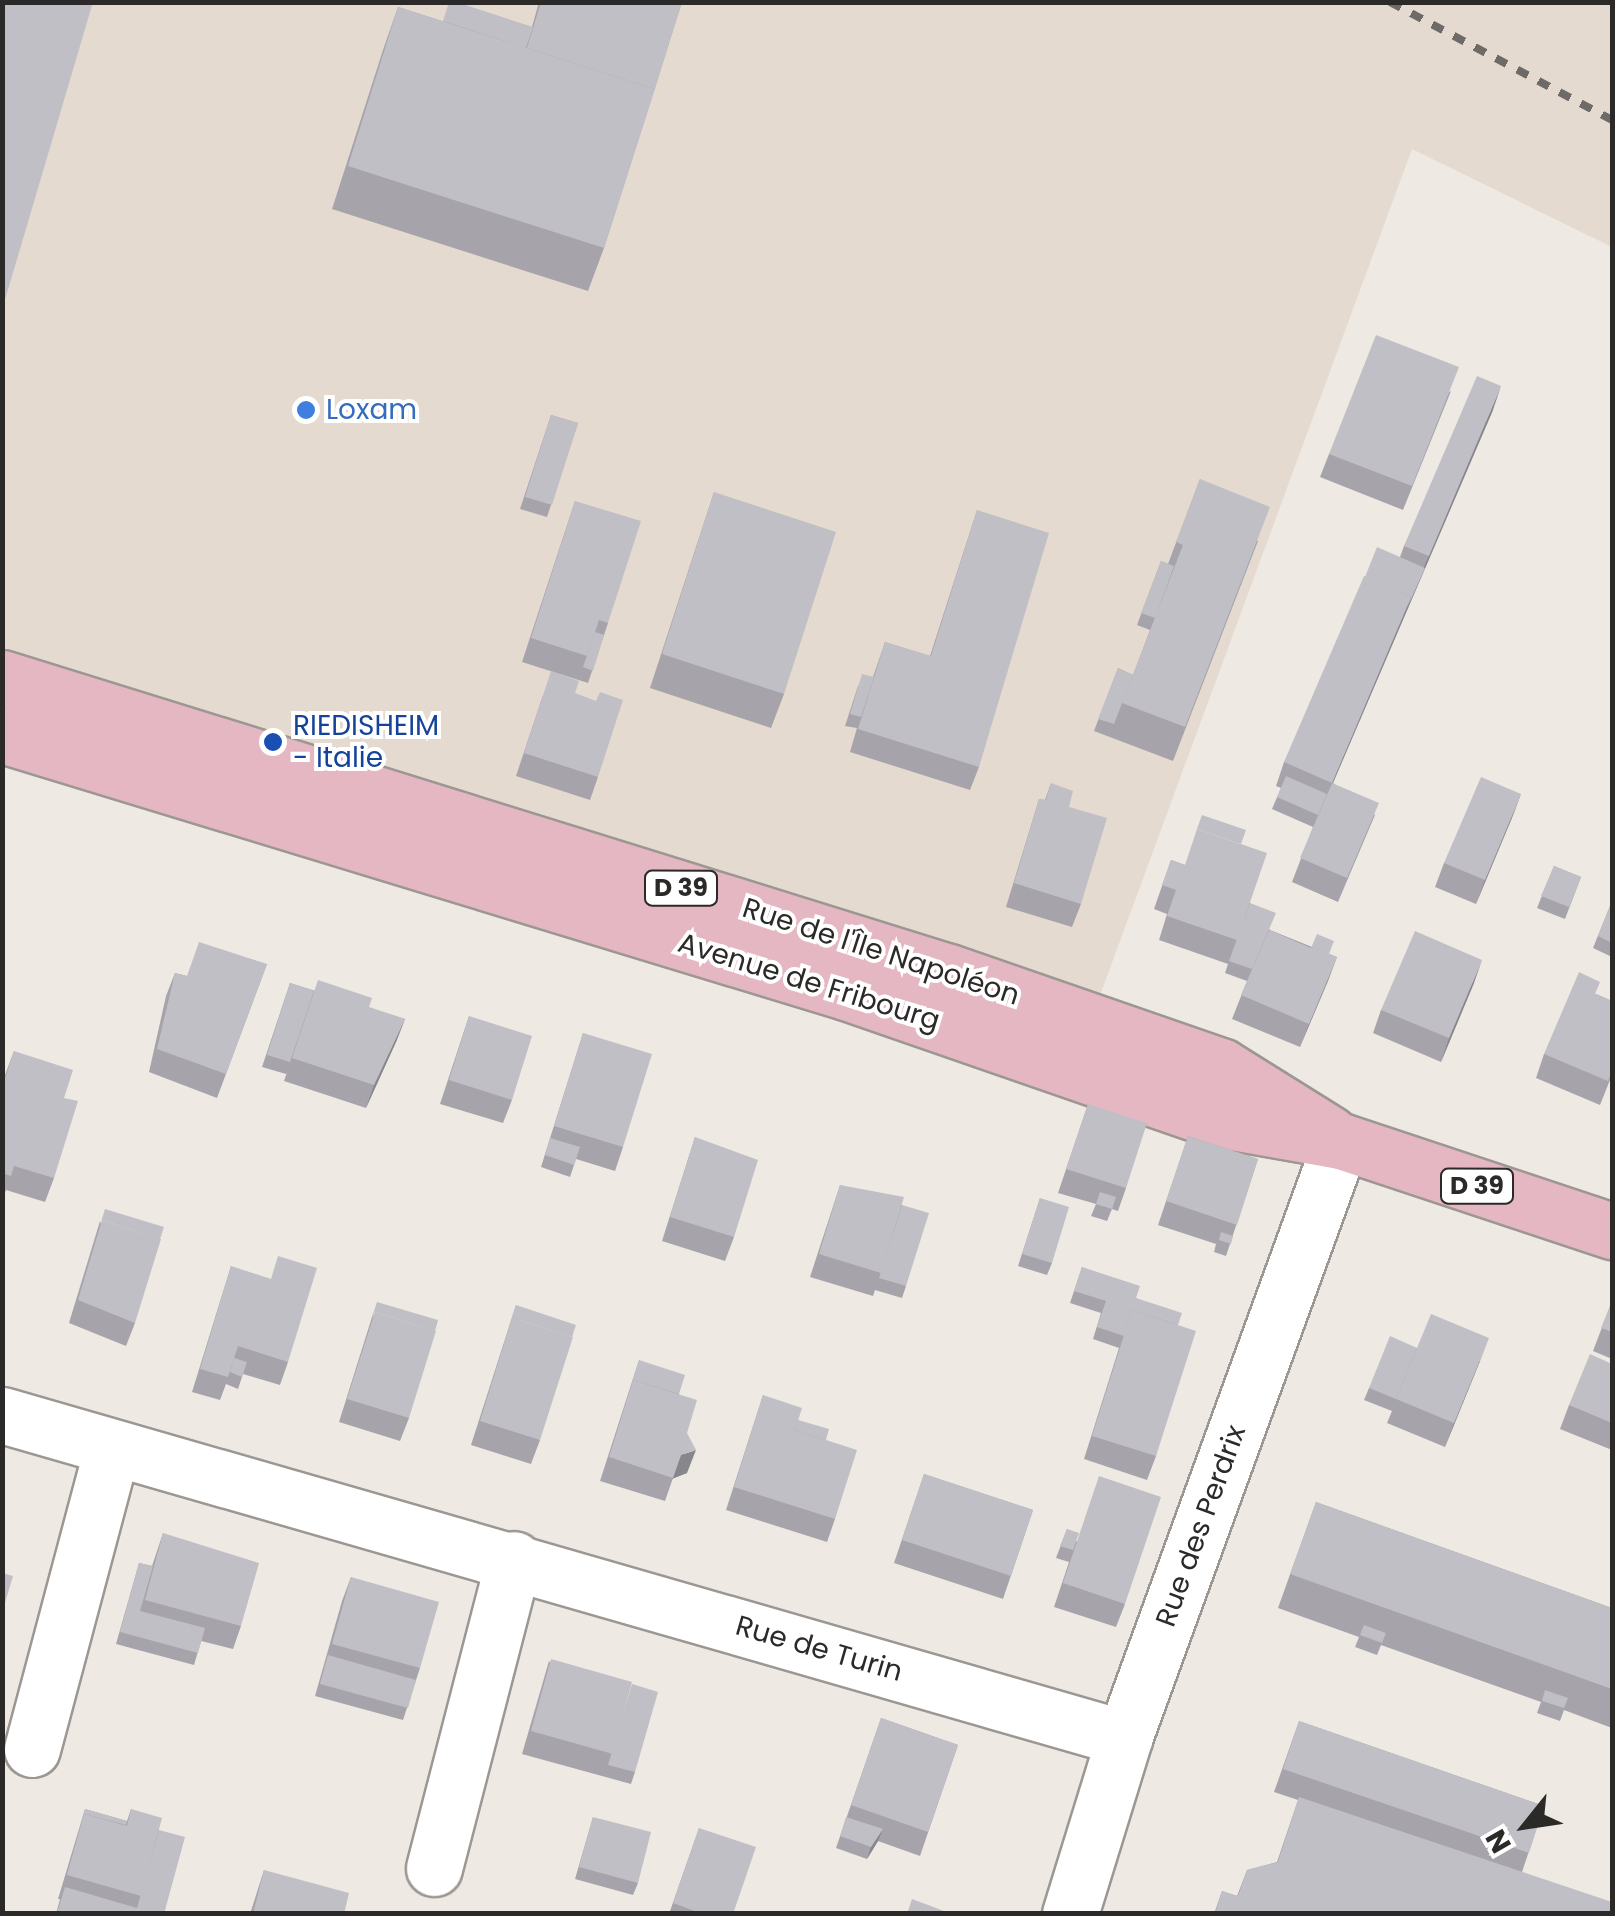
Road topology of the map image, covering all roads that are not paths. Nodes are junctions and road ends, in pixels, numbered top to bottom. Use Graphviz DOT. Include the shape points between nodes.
graph roads {
  1 [pos="2,678"];
  2 [pos="2,735"];
  3 [pos="1340,1142"];
  4 [pos="1612,1231"];
  5 [pos="2,1415"];
  6 [pos="112,1449"];
  7 [pos="514,1560"];
  8 [pos="1124,1738"];
  9 [pos="32,1749"];
  10 [pos="434,1868"];
  11 [pos="1070,1914"];
  1 -- 3 [label="main road, Rue de l'Île Napoléon / D 39" via="949,972 1221,1066"];
  2 -- 3 [label="main road, Avenue de Fribourg / D 39" via="846,992 1209,1118"];
  3 -- 4 [label="main road, Avenue de Fribourg / D 39"];
  3 -- 8 [label="street, Rue des Perdrix"];
  5 -- 6 [label="street, Rue de Turin"];
  6 -- 7 [label="street, Rue de Turin"];
  6 -- 9 [label="street"];
  7 -- 8 [label="street, Rue de Turin"];
  7 -- 10 [label="street"];
  8 -- 11 [label="street, Rue des Perdrix"];
}
